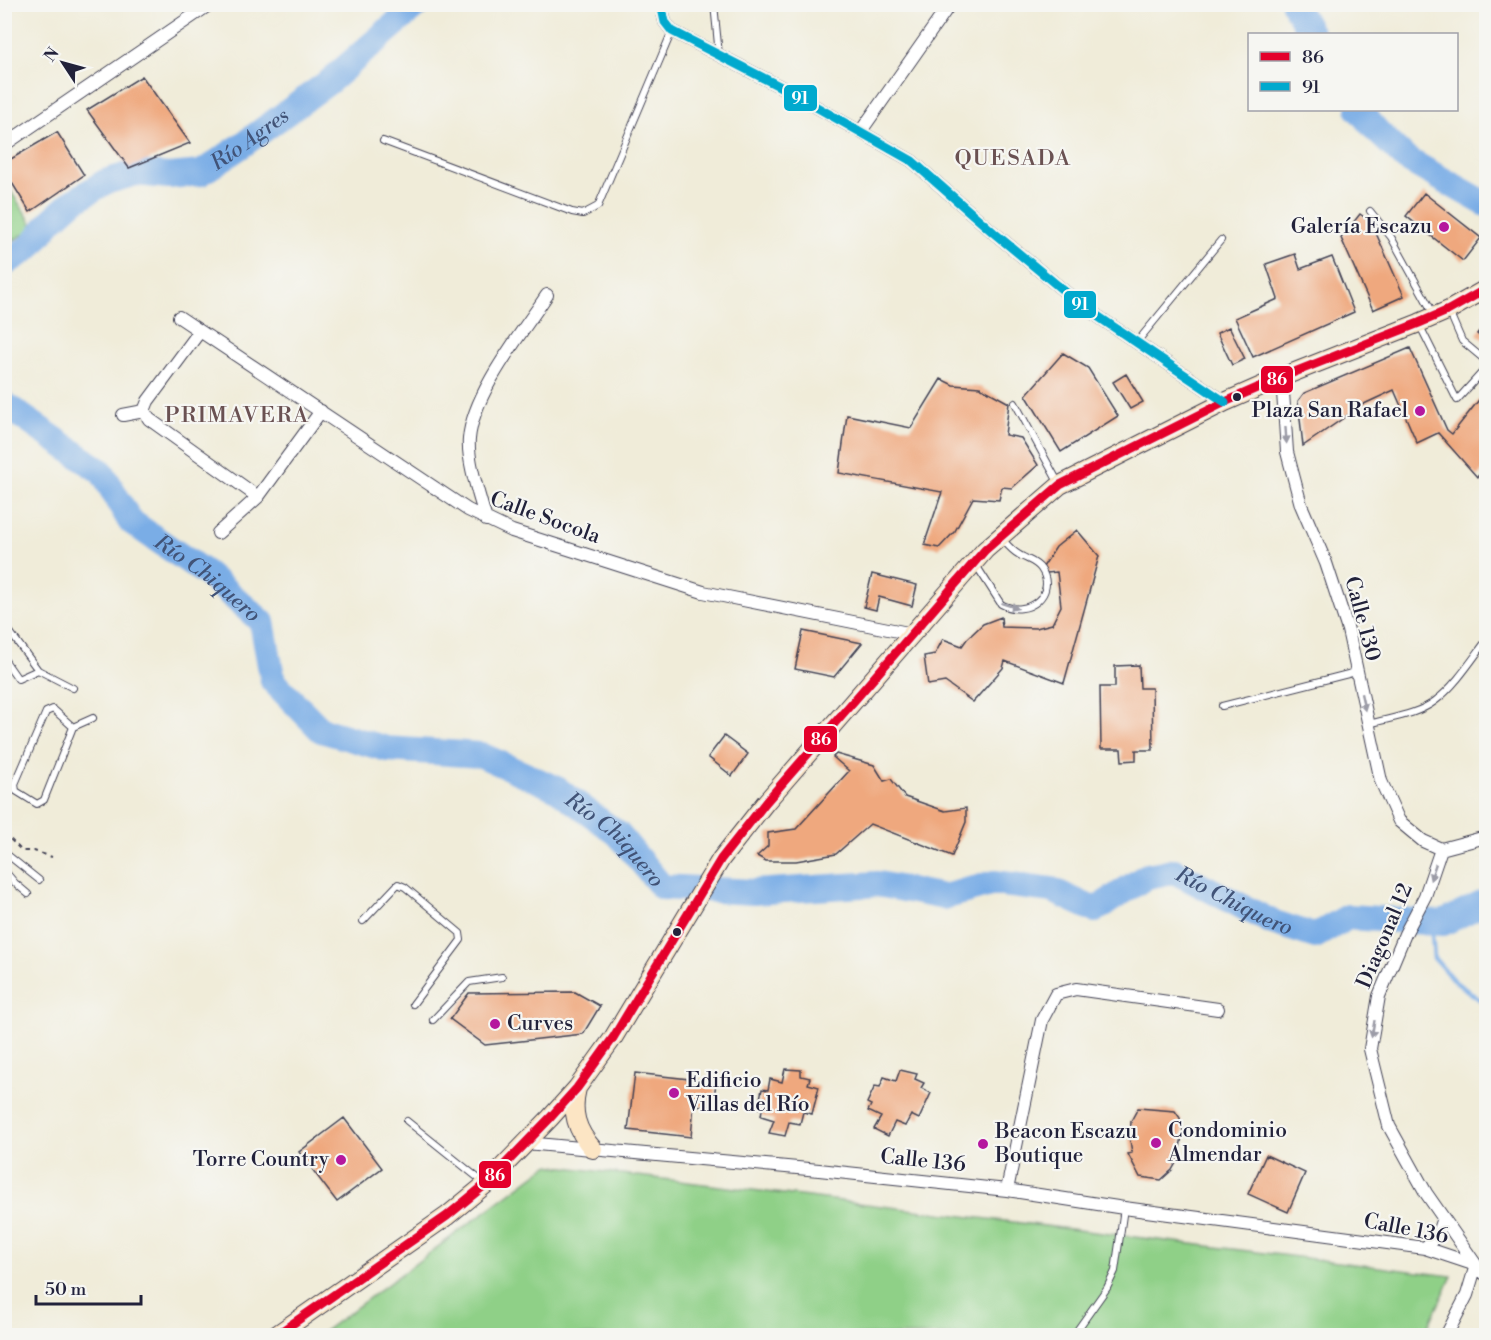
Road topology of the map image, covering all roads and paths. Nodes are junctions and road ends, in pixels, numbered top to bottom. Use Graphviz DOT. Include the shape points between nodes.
graph roads {
  1 [pos="210,4"];
  2 [pos="661,4"];
  3 [pos="714,4"];
  4 [pos="950,4"];
  5 [pos="672,31"];
  6 [pos="719,55"];
  7 [pos="861,131"];
  8 [pos="382,141"];
  9 [pos="4,145"];
  10 [pos="1370,211"];
  11 [pos="1221,240"];
  12 [pos="1486,289"];
  13 [pos="548,295"];
  14 [pos="179,317"];
  15 [pos="1434,317"];
  16 [pos="200,331"];
  17 [pos="1137,342"];
  18 [pos="1486,361"];
  19 [pos="1486,368"];
  20 [pos="1282,377"];
  21 [pos="1225,402"];
  22 [pos="1015,403"];
  23 [pos="144,411"];
  24 [pos="321,411"];
  25 [pos="123,415"];
  26 [pos="1060,485"];
  27 [pos="258,497"];
  28 [pos="486,520"];
  29 [pos="218,533"];
  30 [pos="1000,537"];
  31 [pos="974,562"];
  32 [pos="4,624"];
  33 [pos="913,634"];
  34 [pos="1486,641"];
  35 [pos="4,659"];
  36 [pos="38,670"];
  37 [pos="1356,672"];
  38 [pos="73,688"];
  39 [pos="1222,706"];
  40 [pos="93,718"];
  41 [pos="1369,724"];
  42 [pos="73,727"];
  43 [pos="4,833"];
  44 [pos="1486,837"];
  45 [pos="1441,849"];
  46 [pos="4,852"];
  47 [pos="52,857"];
  48 [pos="4,870"];
  49 [pos="39,880"];
  50 [pos="28,894"];
  51 [pos="363,921"];
  52 [pos="502,977"];
  53 [pos="413,1004"];
  54 [pos="1218,1009"];
  55 [pos="433,1020"];
  56 [pos="577,1088"];
  57 [pos="407,1121"];
  58 [pos="526,1143"];
  59 [pos="593,1149"];
  60 [pos="486,1184"];
  61 [pos="1007,1190"];
  62 [pos="1124,1208"];
  63 [pos="1443,1218"];
  64 [pos="1425,1248"];
  65 [pos="1476,1265"];
  66 [pos="1486,1275"];
  67 [pos="275,1335"];
  68 [pos="1073,1335"];
  69 [pos="1446,1335"];
  1 -- 9 [label="street"];
  2 -- 5 [label="street" via="665,22"];
  3 -- 6 [label="lane"];
  4 -- 7 [label="street"];
  5 -- 6 [label="street"];
  5 -- 8 [label="lane" via="598,206 583,214"];
  6 -- 7 [label="street"];
  7 -- 17 [label="street" via="912,161 1082,305"];
  10 -- 15 [label="lane" via="1391,237"];
  11 -- 17 [label="lane"];
  12 -- 15 [label="main road"];
  13 -- 28 [label="street" via="474,415 469,441"];
  14 -- 16 [label="street, Calle Socola"];
  15 -- 18 [label="lane"];
  15 -- 19 [label="lane" via="1458,400"];
  15 -- 20 [label="main road"];
  16 -- 23 [label="street"];
  16 -- 24 [label="street, Calle Socola"];
  17 -- 21 [label="street"];
  20 -- 21 [label="main road"];
  20 -- 37 [label="street, Calle 130, one-way" via="1287,452 1301,505 1348,630"];
  21 -- 26 [label="main road"];
  22 -- 26 [label="lane"];
  23 -- 25 [label="street"];
  23 -- 27 [label="street" via="149,419"];
  24 -- 27 [label="street"];
  24 -- 28 [label="street, Calle Socola"];
  26 -- 30 [label="main road"];
  27 -- 29 [label="street"];
  28 -- 33 [label="street, Calle Socola" via="704,592"];
  30 -- 31 [label="main road"];
  31 -- 30 [label="lane, one-way" via="1001,604 1018,610 1037,602 1045,584 1040,567 1016,554"];
  31 -- 33 [label="main road"];
  32 -- 36 [label="lane"];
  33 -- 56 [label="main road" via="721,859 623,1023"];
  34 -- 41 [label="lane" via="1434,703"];
  35 -- 36 [label="lane" via="18,678"];
  36 -- 38 [label="lane"];
  37 -- 39 [label="lane"];
  37 -- 41 [label="street, Calle 130, one-way"];
  40 -- 42 [label="lane"];
  41 -- 45 [label="street, Calle 130" via="1381,781 1399,821 1423,841"];
  42 -- 42 [label="lane" via="52,709 46,712 15,784 16,791 37,804 44,800"];
  43 -- 47 [label="path" via="22,851"];
  44 -- 45 [label="street"];
  45 -- 63 [label="street, Diagonal 12, one-way" via="1425,896 1379,996 1370,1049 1389,1126"];
  46 -- 49 [label="lane"];
  48 -- 50 [label="lane"];
  51 -- 53 [label="lane" via="399,884 460,933 461,940"];
  52 -- 55 [label="lane" via="469,982"];
  54 -- 61 [label="street" via="1076,989 1056,994 1042,1020"];
  56 -- 58 [label="main road"];
  56 -- 59 [label="main road" via="576,1120"];
  57 -- 60 [label="lane"];
  58 -- 59 [label="street, Calle 136"];
  58 -- 60 [label="main road"];
  59 -- 61 [label="street, Calle 136"];
  60 -- 67 [label="main road" via="447,1216"];
  61 -- 62 [label="street, Calle 136"];
  62 -- 64 [label="street, Calle 136"];
  62 -- 68 [label="lane" via="1115,1271"];
  63 -- 64 [label="street" via="1437,1236"];
  63 -- 65 [label="street, Diagonal 12"];
  64 -- 65 [label="street, Calle 136"];
  65 -- 66 [label="street, Calle 136"];
  65 -- 69 [label="street" via="1467,1295"];
}
